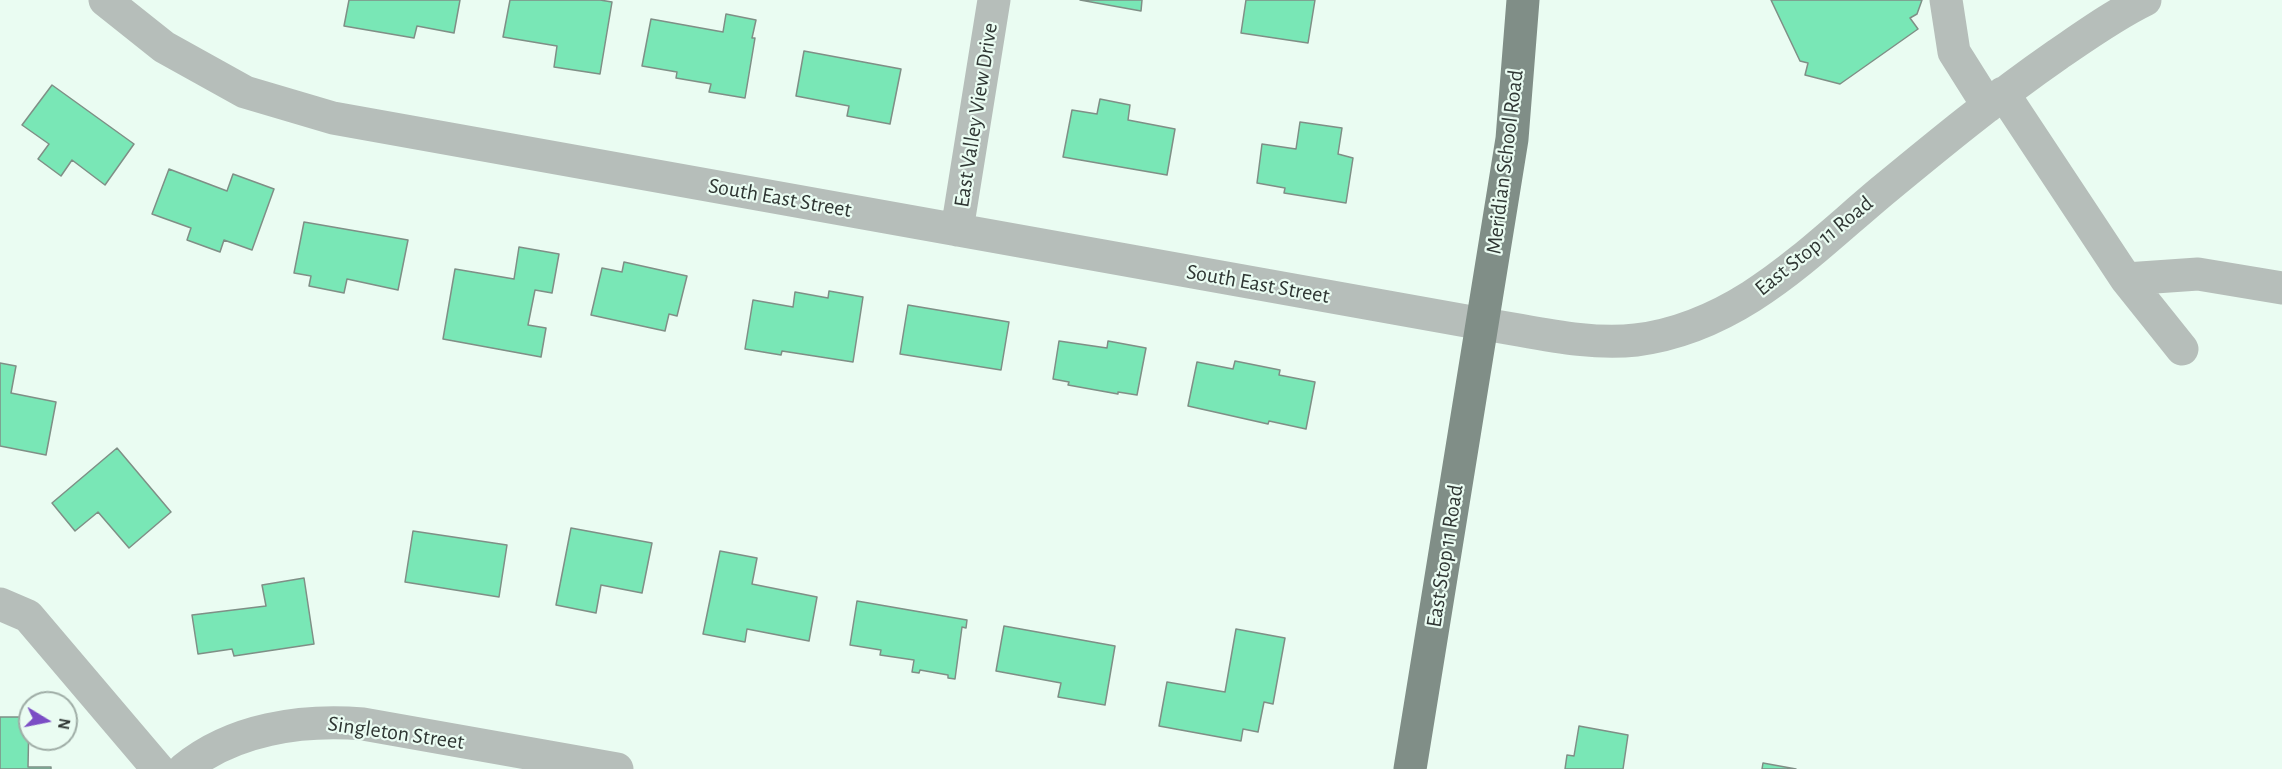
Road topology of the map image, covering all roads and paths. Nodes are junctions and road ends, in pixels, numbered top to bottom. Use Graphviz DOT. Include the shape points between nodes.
graph roads {
  1 [pos="105,0"];
  2 [pos="994,0"];
  3 [pos="1523,0"];
  4 [pos="1946,0"];
  5 [pos="2145,0"];
  6 [pos="1996,99"];
  7 [pos="957,230"];
  8 [pos="2126,279"];
  9 [pos="2282,288"];
  10 [pos="1483,324"];
  11 [pos="2182,349"];
  12 [pos="0,604"];
  13 [pos="158,769"];
  14 [pos="184,769"];
  15 [pos="617,769"];
  16 [pos="1410,769"];
  1 -- 7 [label="street, South East Street" via="164,47 246,92 333,118"];
  2 -- 7 [label="street, East Valley View Drive"];
  3 -- 10 [label="main road, Meridian School Road" via="1512,139"];
  4 -- 6 [label="street" via="1954,52"];
  5 -- 6 [label="street, East Stop 11 Road" via="2075,42"];
  6 -- 8 [label="street"];
  6 -- 10 [label="street, East Stop 11 Road" via="1770,286 1714,318 1668,334 1604,342"];
  7 -- 10 [label="street, South East Street"];
  8 -- 9 [label="street" via="2198,274"];
  8 -- 11 [label="street"];
  10 -- 16 [label="main road, East Stop 11 Road"];
  12 -- 13 [label="street" via="28,616"];
  14 -- 15 [label="street, Singleton Street" via="251,734 283,726 331,722 363,724"];
}
